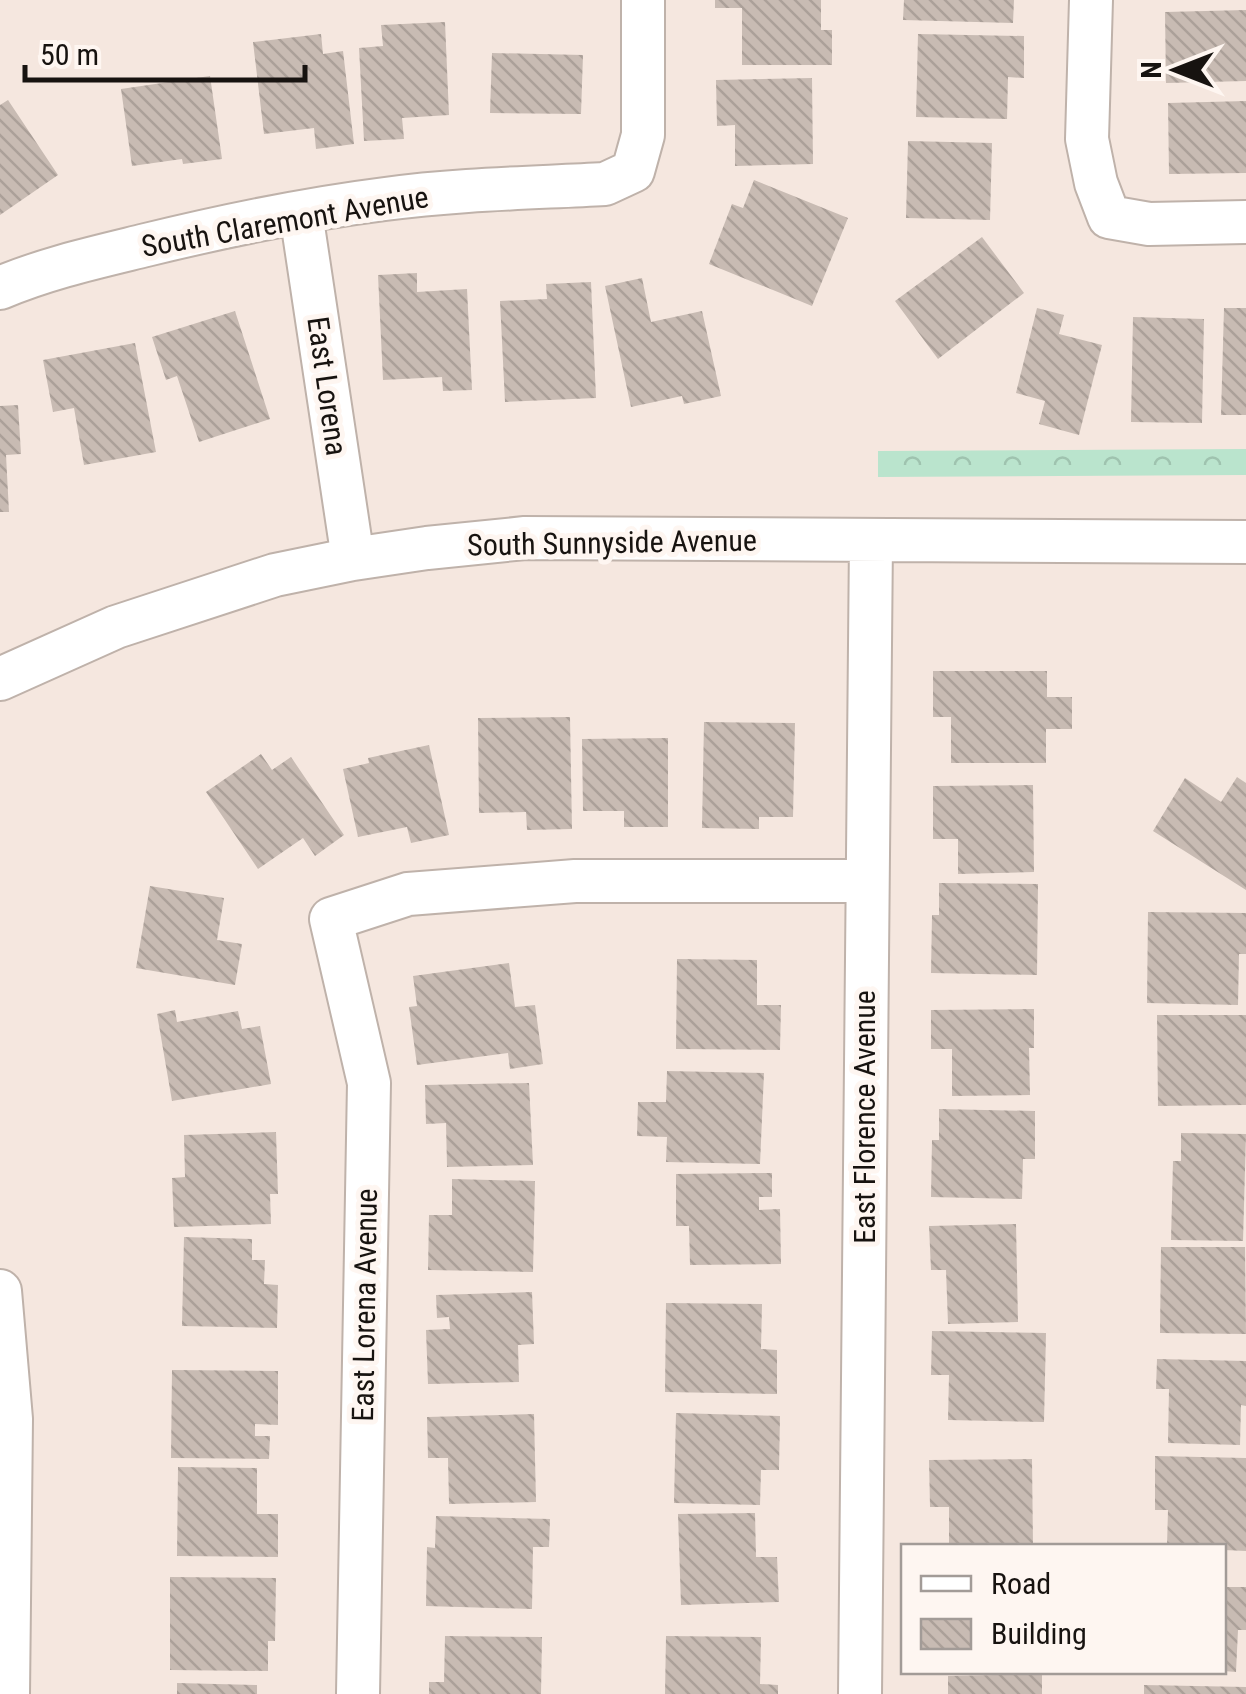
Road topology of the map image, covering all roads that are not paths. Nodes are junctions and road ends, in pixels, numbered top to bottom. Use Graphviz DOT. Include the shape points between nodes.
graph roads {
  1 [pos="644,0"];
  2 [pos="1091,0"];
  3 [pos="302,212"];
  4 [pos="1246,222"];
  5 [pos="0,288"];
  6 [pos="872,540"];
  7 [pos="1246,542"];
  8 [pos="353,559"];
  9 [pos="0,679"];
  10 [pos="867,881"];
  11 [pos="0,1292"];
  12 [pos="5,1678"];
  13 [pos="358,1694"];
  14 [pos="860,1694"];
  1 -- 3 [label="street, South Claremont Avenue" via="643,135 632,172 605,184 385,198"];
  2 -- 4 [label="street" via="1087,139 1109,217 1149,224"];
  3 -- 5 [label="street, South Claremont Avenue" via="100,256"];
  3 -- 8 [label="street, East Lorena"];
  6 -- 7 [label="street, South Sunnyside Avenue"];
  6 -- 8 [label="street, South Sunnyside Avenue" via="525,538"];
  6 -- 10 [label="street, East Florence Avenue"];
  8 -- 9 [label="street, South Sunnyside Avenue" via="275,575 116,627"];
  10 -- 13 [label="street, East Lorena Avenue" via="575,881 408,894 331,920 370,1083"];
  10 -- 14 [label="street, East Florence Avenue"];
  11 -- 12 [label="street" via="11,1418"];
}
